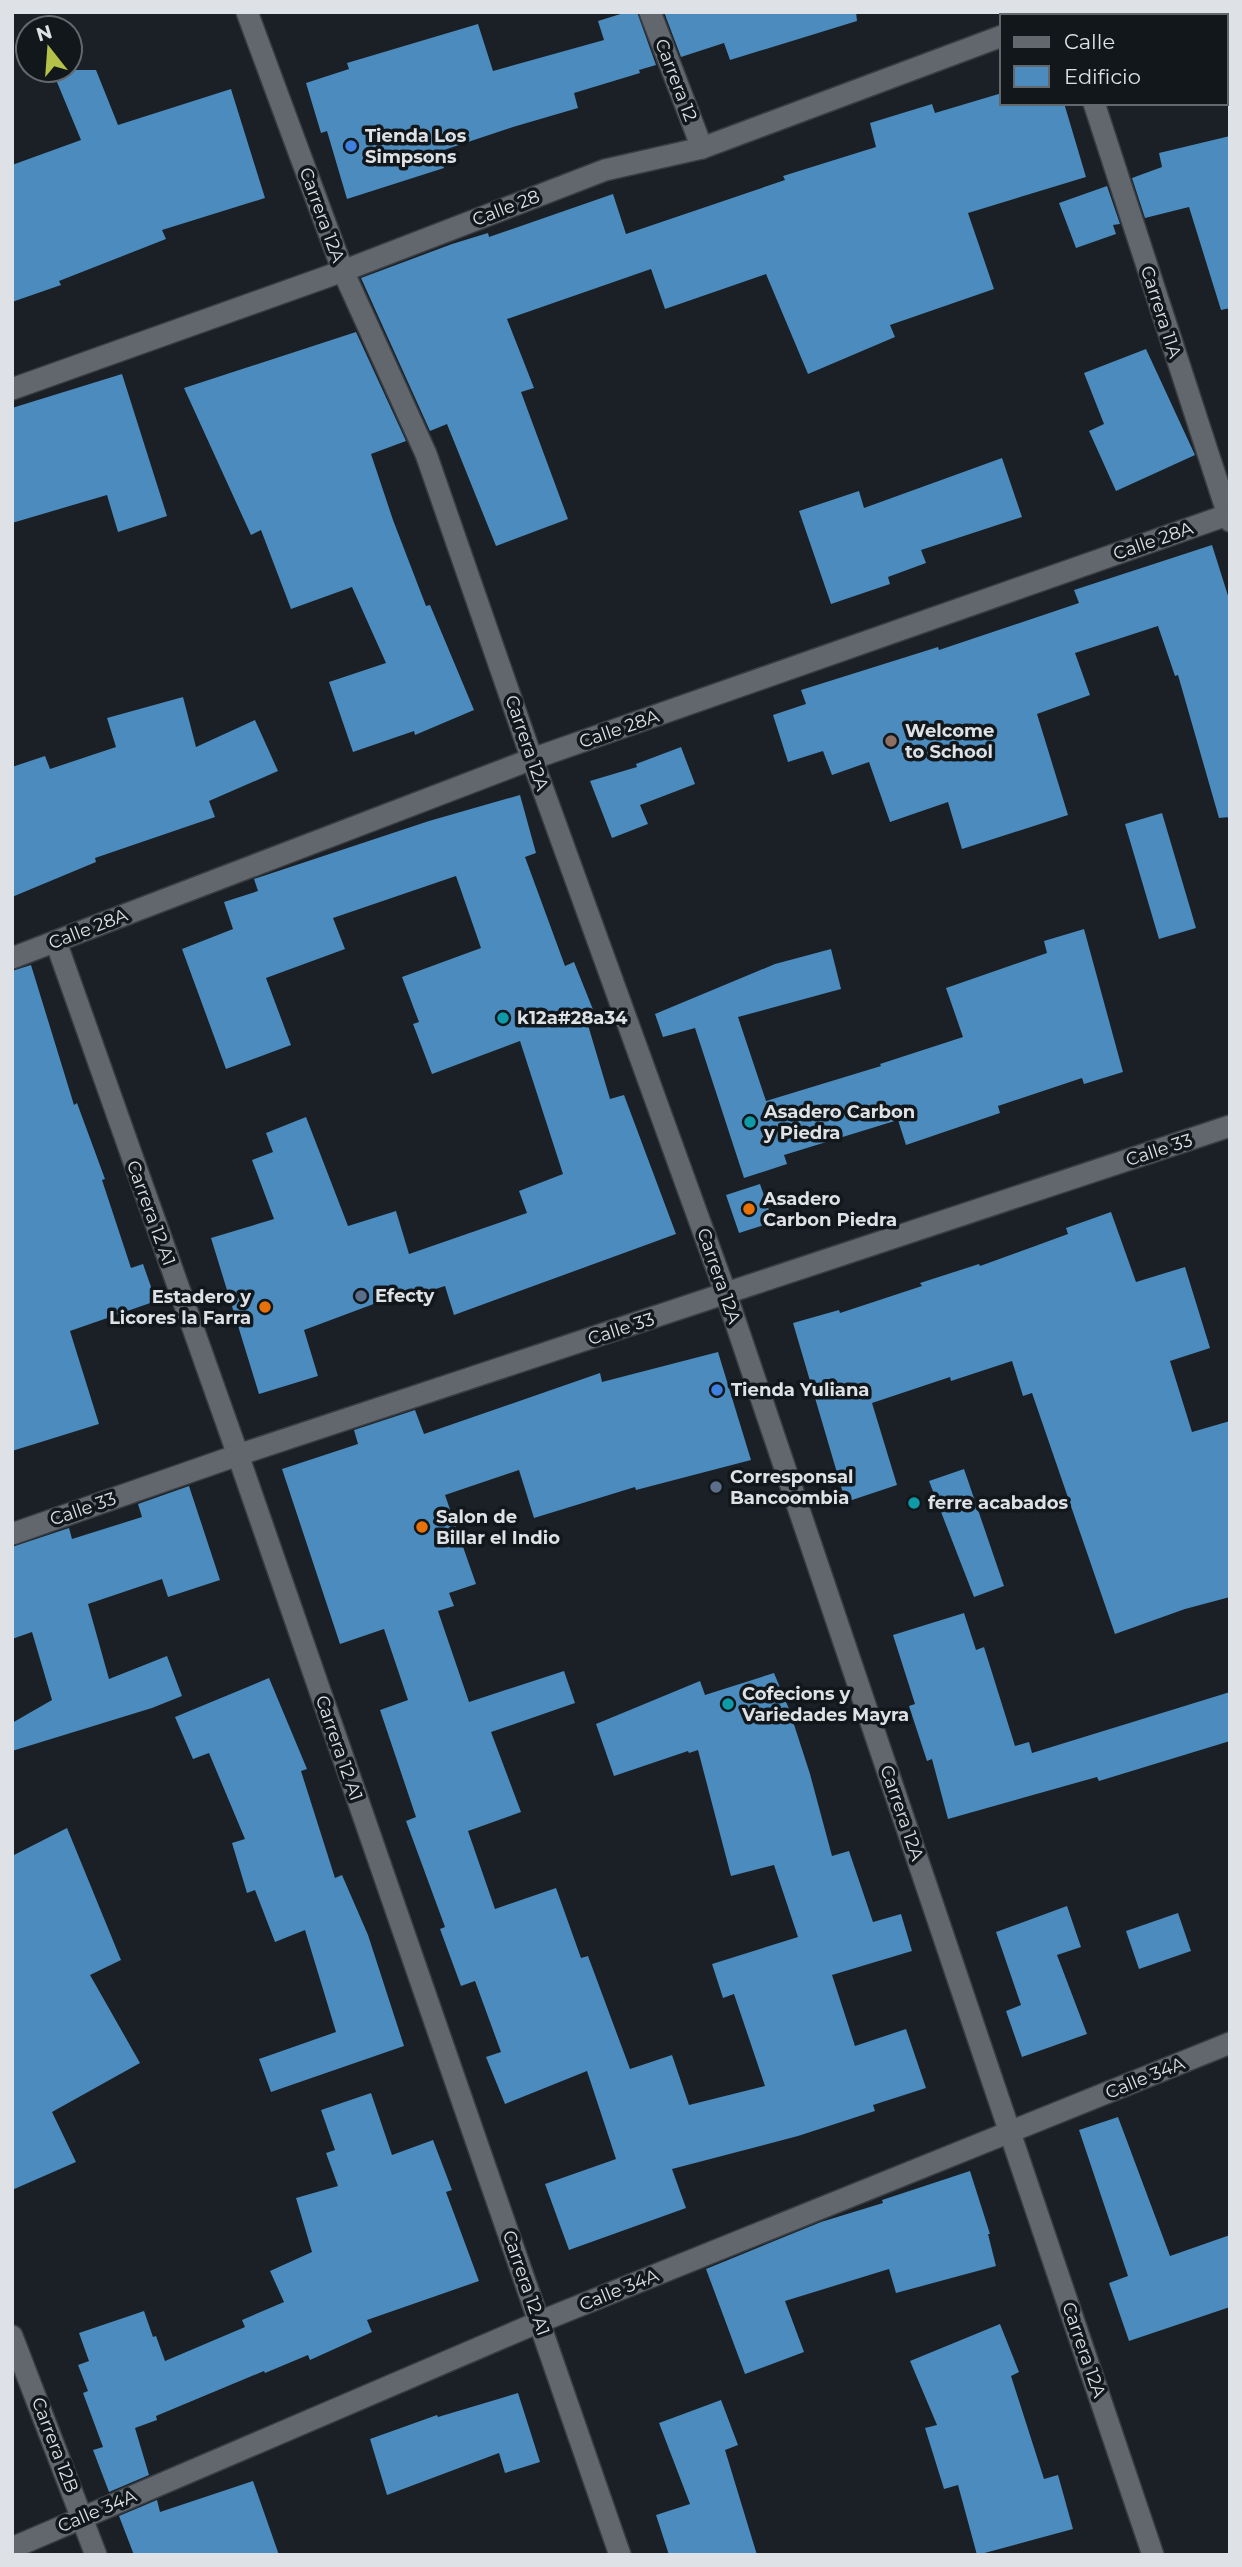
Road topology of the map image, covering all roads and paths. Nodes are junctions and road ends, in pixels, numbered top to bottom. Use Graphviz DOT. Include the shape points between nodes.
graph roads {
  1 [pos="247,12"];
  2 [pos="650,12"];
  3 [pos="1000,37"];
  4 [pos="1095,105"];
  5 [pos="702,148"];
  6 [pos="343,271"];
  7 [pos="12,389"];
  8 [pos="1229,517"];
  9 [pos="533,759"];
  10 [pos="55,942"];
  11 [pos="12,958"];
  12 [pos="1230,1126"];
  13 [pos="726,1294"];
  14 [pos="237,1455"];
  15 [pos="12,1534"];
  16 [pos="1230,2043"];
  17 [pos="1011,2133"];
  18 [pos="540,2322"];
  19 [pos="12,2336"];
  20 [pos="83,2517"];
  21 [pos="12,2548"];
  22 [pos="96,2555"];
  23 [pos="620,2555"];
  24 [pos="1153,2555"];
  1 -- 6 [label="street, Carrera 12A"];
  2 -- 5 [label="street, Carrera 12"];
  3 -- 5 [label="street, Calle 28"];
  4 -- 8 [label="street, Carrera 11A"];
  5 -- 6 [label="street, Calle 28" via="604,170"];
  6 -- 7 [label="street, Calle 28"];
  6 -- 9 [label="street, Carrera 12A" via="426,454"];
  8 -- 9 [label="street, Calle 28A"];
  9 -- 10 [label="street, Calle 28A"];
  9 -- 13 [label="street, Carrera 12A"];
  10 -- 11 [label="street, Calle 28A"];
  10 -- 14 [label="street, Carrera 12 A1"];
  12 -- 13 [label="street, Calle 33"];
  13 -- 14 [label="street, Calle 33"];
  13 -- 17 [label="street, Carrera 12A"];
  14 -- 15 [label="street, Calle 33"];
  14 -- 18 [label="street, Carrera 12 A1"];
  16 -- 17 [label="street, Calle 34A"];
  17 -- 18 [label="street, Calle 34A"];
  17 -- 24 [label="street, Carrera 12A"];
  18 -- 20 [label="street, Calle 34A"];
  18 -- 23 [label="street, Carrera 12 A1"];
  19 -- 20 [label="street, Carrera 12B"];
  20 -- 21 [label="street, Calle 34A"];
  20 -- 22 [label="street, Carrera 12B"];
}
